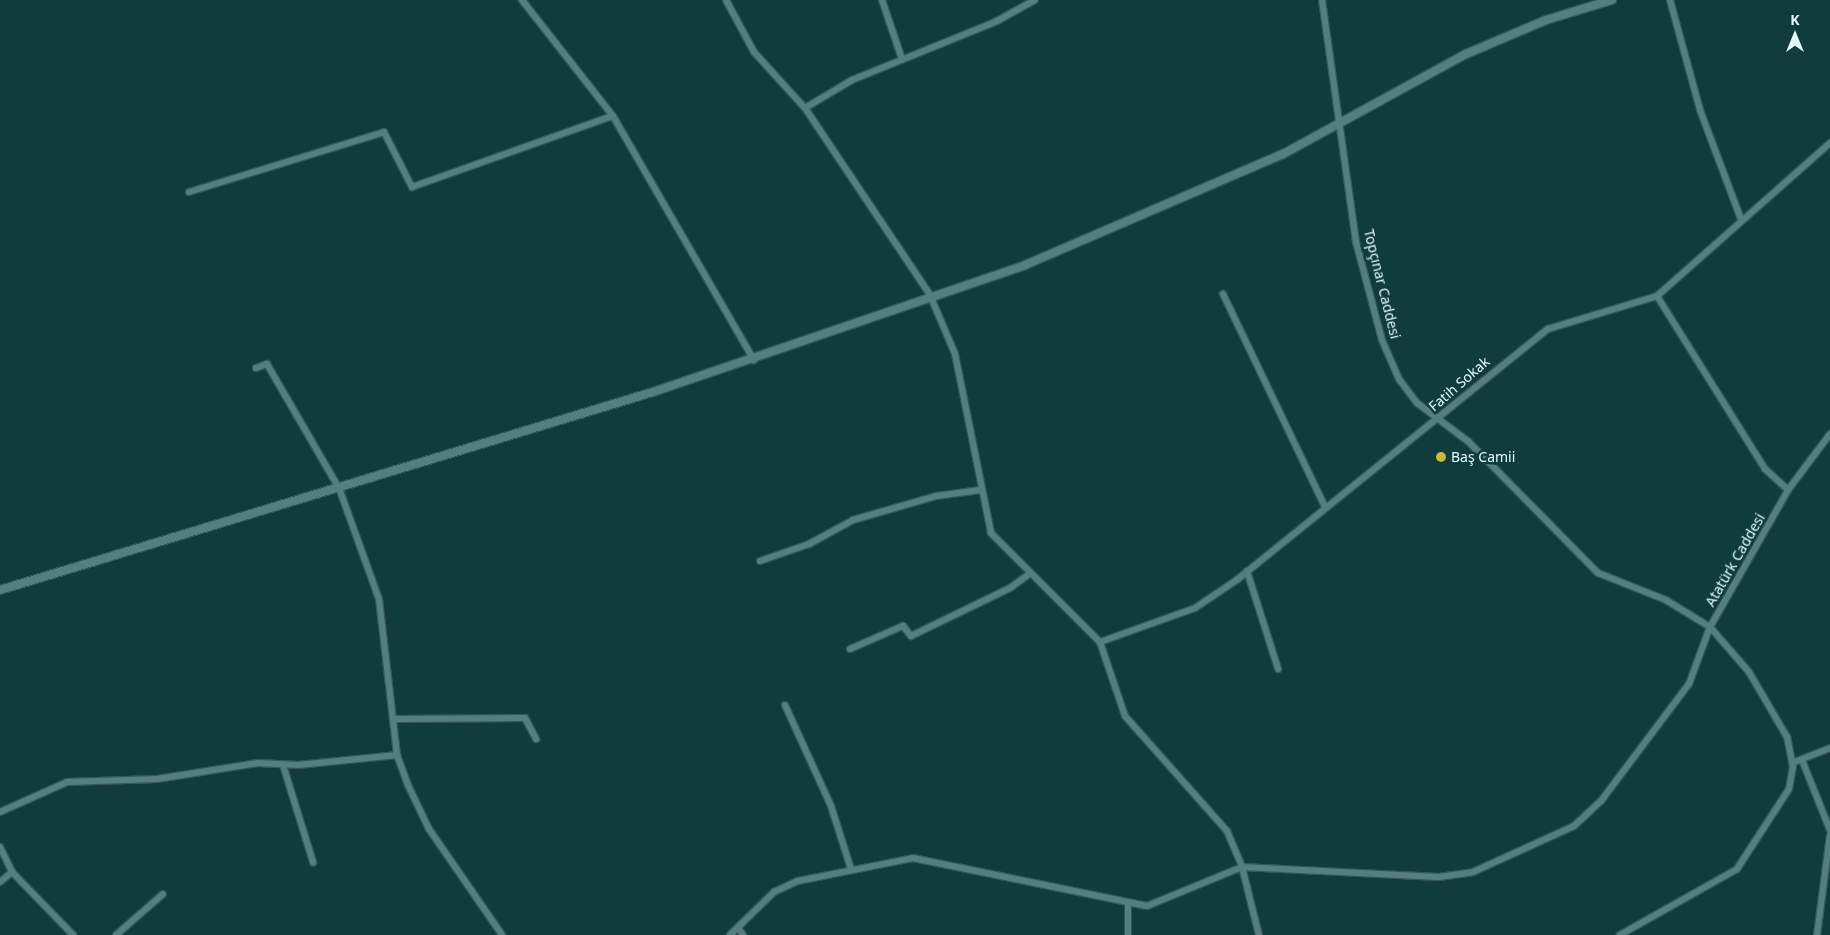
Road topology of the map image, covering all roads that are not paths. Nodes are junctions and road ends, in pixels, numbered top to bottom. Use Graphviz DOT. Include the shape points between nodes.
graph roads {
  1 [pos="522,0"];
  2 [pos="726,0"];
  3 [pos="882,0"];
  4 [pos="1035,0"];
  5 [pos="1322,0"];
  6 [pos="1612,0"];
  7 [pos="1670,0"];
  8 [pos="902,59"];
  9 [pos="806,108"];
  10 [pos="613,116"];
  11 [pos="1338,127"];
  12 [pos="1830,143"];
  13 [pos="188,192"];
  14 [pos="1741,219"];
  15 [pos="930,294"];
  16 [pos="1223,294"];
  17 [pos="1657,296"];
  18 [pos="754,360"];
  19 [pos="256,368"];
  20 [pos="1440,417"];
  21 [pos="1830,434"];
  22 [pos="339,488"];
  23 [pos="981,490"];
  24 [pos="1788,490"];
  25 [pos="1325,507"];
  26 [pos="760,561"];
  27 [pos="1247,571"];
  28 [pos="1029,574"];
  29 [pos="0,590"];
  30 [pos="1710,627"];
  31 [pos="1100,642"];
  32 [pos="850,649"];
  33 [pos="1278,669"];
  34 [pos="784,705"];
  35 [pos="396,719"];
  36 [pos="536,739"];
  37 [pos="1830,748"];
  38 [pos="397,754"];
  39 [pos="1802,760"];
  40 [pos="1792,763"];
  41 [pos="283,765"];
  42 [pos="0,812"];
  43 [pos="1830,830"];
  44 [pos="1830,835"];
  45 [pos="0,847"];
  46 [pos="313,862"];
  47 [pos="1242,867"];
  48 [pos="851,869"];
  49 [pos="12,872"];
  50 [pos="0,882"];
  51 [pos="164,894"];
  52 [pos="1128,904"];
  53 [pos="738,928"];
  54 [pos="73,935"];
  55 [pos="116,935"];
  56 [pos="502,935"];
  57 [pos="730,935"];
  58 [pos="743,935"];
  59 [pos="1128,935"];
  60 [pos="1259,935"];
  61 [pos="1620,935"];
  62 [pos="1817,935"];
  1 -- 10 [label="street"];
  2 -- 9 [label="street" via="754,52"];
  3 -- 8 [label="street"];
  4 -- 8 [label="street"];
  5 -- 11 [label="street, Topçınar Caddesi"];
  6 -- 11 [label="street" via="1546,20 1466,54"];
  7 -- 14 [label="street" via="1700,110"];
  8 -- 9 [label="street" via="852,80"];
  9 -- 15 [label="street"];
  10 -- 13 [label="street" via="412,187 384,132"];
  10 -- 18 [label="street"];
  11 -- 15 [label="street" via="1025,265"];
  11 -- 20 [label="street, Topçınar Caddesi" via="1356,242 1382,340 1399,379 1417,403"];
  12 -- 14 [label="street, Fatih Sokak"];
  14 -- 17 [label="street, Fatih Sokak"];
  15 -- 18 [label="street"];
  15 -- 23 [label="street" via="955,354"];
  16 -- 25 [label="street"];
  17 -- 20 [label="street, Fatih Sokak" via="1548,329"];
  17 -- 24 [label="street" via="1766,469"];
  18 -- 22 [label="street"];
  19 -- 22 [label="street" via="268,364"];
  20 -- 25 [label="street, Fatih Sokak"];
  20 -- 30 [label="street, Topçınar Caddesi" via="1469,442 1598,573 1666,600"];
  21 -- 24 [label="street, Atatürk Caddesi"];
  22 -- 29 [label="street"];
  22 -- 35 [label="street" via="379,599"];
  23 -- 26 [label="street" via="936,496 852,520 809,544"];
  23 -- 28 [label="street" via="991,533"];
  24 -- 30 [label="street, Atatürk Caddesi"];
  25 -- 27 [label="street, Fatih Sokak"];
  27 -- 31 [label="street, Fatih Sokak" via="1195,608"];
  27 -- 33 [label="street"];
  28 -- 31 [label="street"];
  28 -- 32 [label="street" via="1002,592 911,636 903,626"];
  30 -- 40 [label="street, Atatürk Caddesi" via="1749,672 1787,736"];
  30 -- 47 [label="street" via="1689,684 1600,801 1574,826 1473,872 1439,877"];
  31 -- 47 [label="street" via="1124,716 1227,831"];
  34 -- 48 [label="street" via="831,806"];
  35 -- 36 [label="street" via="525,718"];
  35 -- 38 [label="street"];
  37 -- 39 [label="street"];
  38 -- 41 [label="street"];
  38 -- 56 [label="street" via="429,829"];
  39 -- 40 [label="street"];
  39 -- 43 [label="street"];
  40 -- 61 [label="street, Atatürk Caddesi" via="1789,789 1737,869"];
  41 -- 42 [label="street" via="258,763 157,779 67,782"];
  41 -- 46 [label="street"];
  44 -- 62 [label="street"];
  45 -- 49 [label="street"];
  47 -- 52 [label="street" via="1147,906"];
  47 -- 60 [label="street"];
  48 -- 52 [label="street" via="913,858"];
  48 -- 53 [label="street" via="798,881 774,892"];
  49 -- 50 [label="street"];
  49 -- 54 [label="street"];
  51 -- 55 [label="street"];
  52 -- 59 [label="street"];
  53 -- 57 [label="street"];
  53 -- 58 [label="street"];
}
